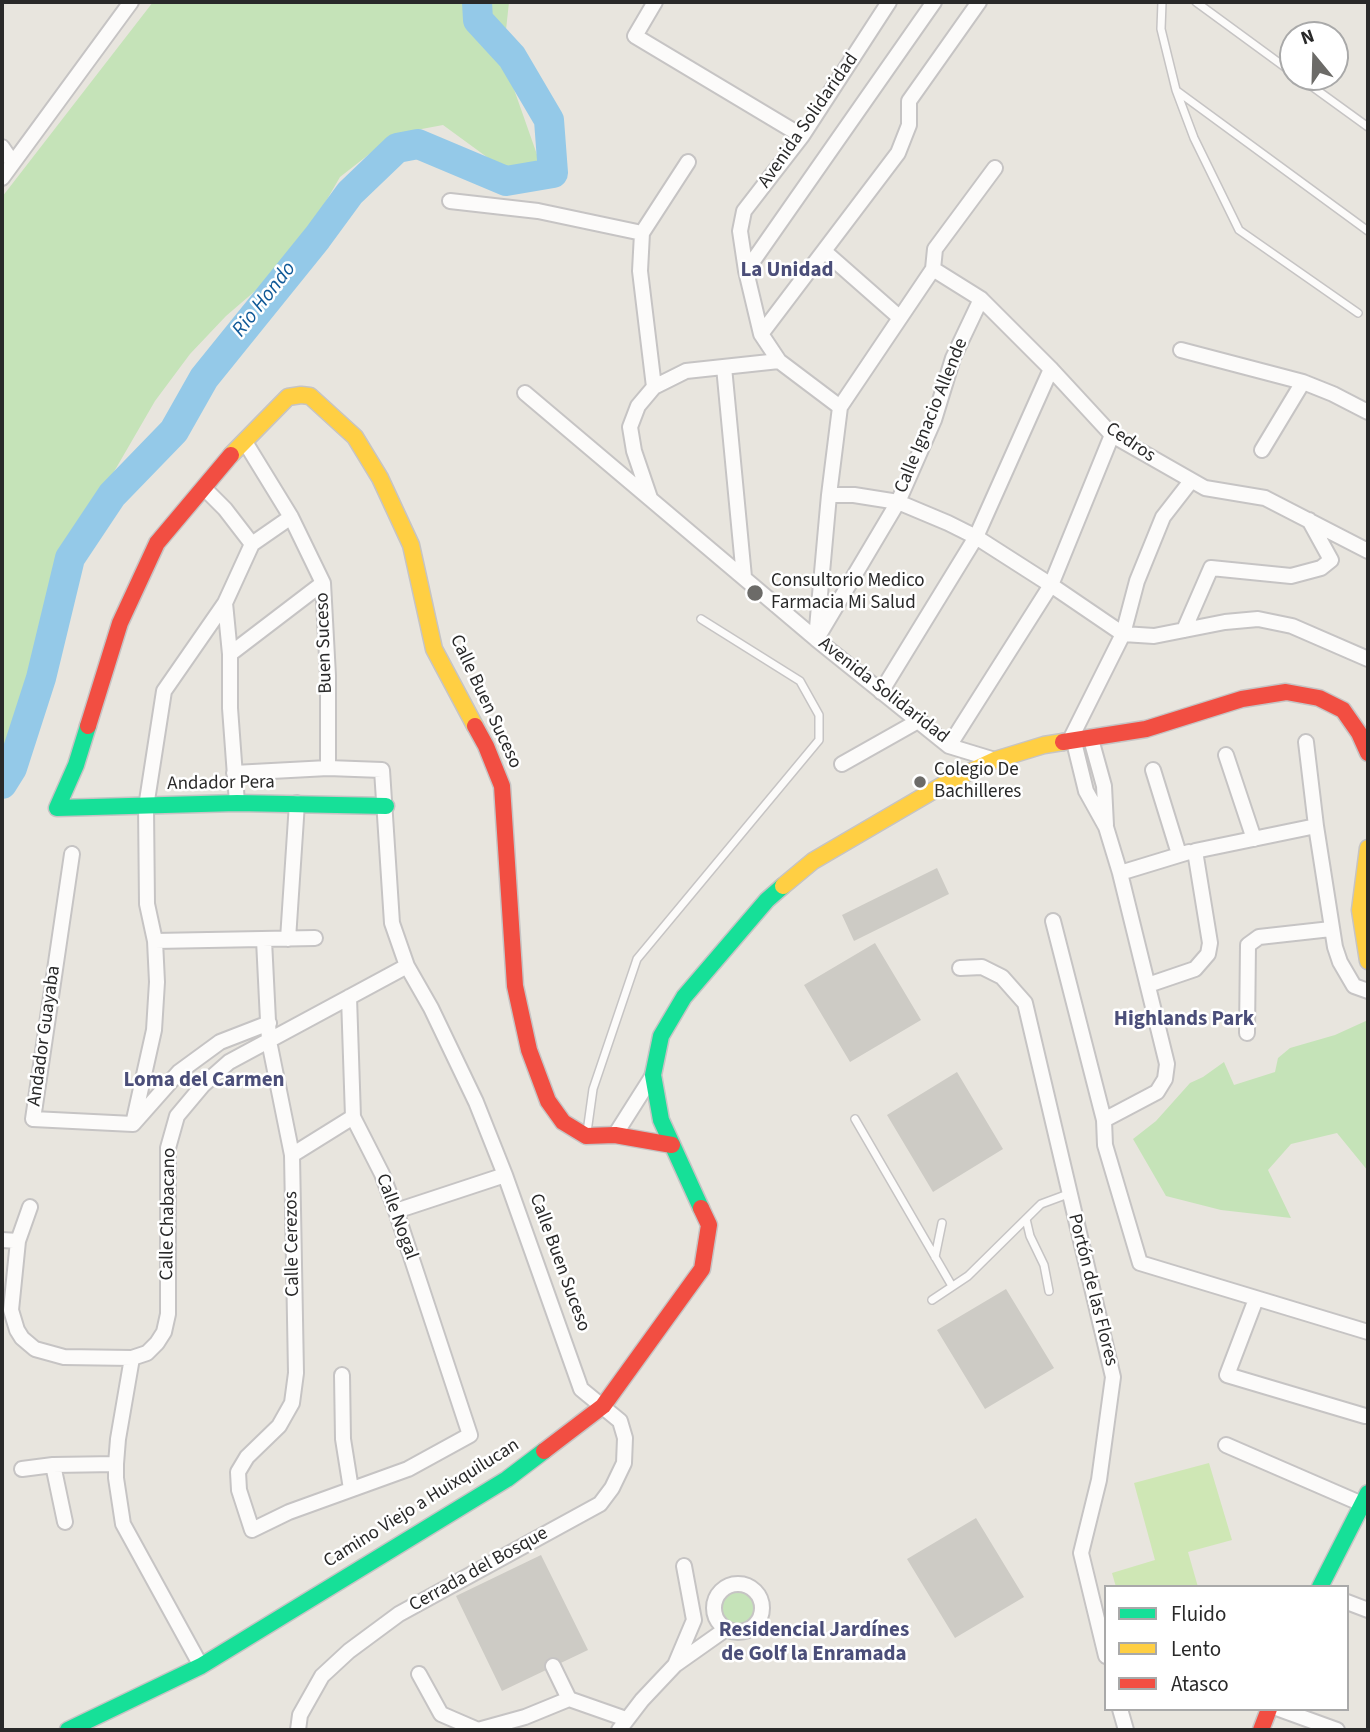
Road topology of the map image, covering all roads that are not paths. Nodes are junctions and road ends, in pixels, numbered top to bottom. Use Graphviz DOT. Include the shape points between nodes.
graph roads {
  1 [pos="131,2"];
  2 [pos="655,2"];
  3 [pos="889,2"];
  4 [pos="934,2"];
  5 [pos="979,2"];
  6 [pos="1162,2"];
  7 [pos="1196,2"];
  8 [pos="1279,63"];
  9 [pos="1176,90"];
  10 [pos="1318,91"];
  11 [pos="1368,127"];
  12 [pos="802,136"];
  13 [pos="2,147"];
  14 [pos="688,162"];
  15 [pos="13,163"];
  16 [pos="995,168"];
  17 [pos="2,178"];
  18 [pos="450,201"];
  19 [pos="1368,231"];
  20 [pos="642,233"];
  21 [pos="824,251"];
  22 [pos="933,269"];
  23 [pos="746,271"];
  24 [pos="981,299"];
  25 [pos="1358,313"];
  26 [pos="899,317"];
  27 [pos="761,334"];
  28 [pos="1181,351"];
  29 [pos="779,361"];
  30 [pos="724,367"];
  31 [pos="1051,369"];
  32 [pos="1303,382"];
  33 [pos="654,387"];
  34 [pos="525,393"];
  35 [pos="840,407"];
  36 [pos="1368,412"];
  37 [pos="1112,435"];
  38 [pos="245,442"];
  39 [pos="1262,450"];
  40 [pos="1191,481"];
  41 [pos="204,488"];
  42 [pos="829,495"];
  43 [pos="651,499"];
  44 [pos="898,502"];
  45 [pos="291,517"];
  46 [pos="1308,520"];
  47 [pos="976,537"];
  48 [pos="251,544"];
  49 [pos="1368,551"];
  50 [pos="744,577"];
  51 [pos="323,583"];
  52 [pos="1051,584"];
  53 [pos="225,603"];
  54 [pos="701,619"];
  55 [pos="1184,629"];
  56 [pos="1123,634"];
  57 [pos="816,639"];
  58 [pos="230,654"];
  59 [pos="1368,659"];
  60 [pos="881,692"];
  61 [pos="920,720"];
  62 [pos="1091,739"];
  63 [pos="1071,742"];
  64 [pos="1306,742"];
  65 [pos="949,746"];
  66 [pos="1368,753"];
  67 [pos="1226,755"];
  68 [pos="995,760"];
  69 [pos="842,765"];
  70 [pos="328,768"];
  71 [pos="1153,770"];
  72 [pos="234,773"];
  73 [pos="237,803"];
  74 [pos="297,803"];
  75 [pos="386,806"];
  76 [pos="146,807"];
  77 [pos="1316,826"];
  78 [pos="1105,827"];
  79 [pos="1254,839"];
  80 [pos="1368,848"];
  81 [pos="1195,851"];
  82 [pos="1179,854"];
  83 [pos="72,855"];
  84 [pos="1120,873"];
  85 [pos="1053,921"];
  86 [pos="1331,929"];
  87 [pos="315,938"];
  88 [pos="288,939"];
  89 [pos="264,940"];
  90 [pos="155,941"];
  91 [pos="1368,961"];
  92 [pos="407,966"];
  93 [pos="960,968"];
  94 [pos="1148,985"];
  95 [pos="1368,991"];
  96 [pos="349,997"];
  97 [pos="269,1023"];
  98 [pos="1247,1033"];
  99 [pos="269,1041"];
  100 [pos="653,1075"];
  101 [pos="353,1117"];
  102 [pos="855,1119"];
  103 [pos="1104,1120"];
  104 [pos="133,1124"];
  105 [pos="615,1135"];
  106 [pos="586,1136"];
  107 [pos="672,1145"];
  108 [pos="292,1155"];
  109 [pos="505,1175"];
  110 [pos="1068,1194"];
  111 [pos="30,1207"];
  112 [pos="396,1211"];
  113 [pos="1026,1219"];
  114 [pos="942,1223"];
  115 [pos="2,1240"];
  116 [pos="18,1241"];
  117 [pos="935,1257"];
  118 [pos="952,1286"];
  119 [pos="1049,1291"];
  120 [pos="1256,1299"];
  121 [pos="932,1300"];
  122 [pos="1368,1332"];
  123 [pos="132,1358"];
  124 [pos="342,1375"];
  125 [pos="603,1406"];
  126 [pos="1365,1416"];
  127 [pos="1226,1445"];
  128 [pos="116,1464"];
  129 [pos="53,1465"];
  130 [pos="22,1469"];
  131 [pos="351,1489"];
  132 [pos="1365,1499"];
  133 [pos="65,1522"];
  134 [pos="684,1566"];
  135 [pos="1321,1585"];
  136 [pos="1349,1603"];
  137 [pos="1368,1610"];
  138 [pos="726,1629"];
  139 [pos="1104,1648"];
  140 [pos="675,1665"];
  141 [pos="201,1666"];
  142 [pos="553,1666"];
  143 [pos="419,1674"];
  144 [pos="569,1699"];
  145 [pos="1121,1711"];
  146 [pos="1268,1711"];
  147 [pos="1285,1711"];
  148 [pos="623,1725"];
  149 [pos="68,1730"];
  150 [pos="298,1730"];
  151 [pos="1126,1730"];
  152 [pos="1261,1730"];
  153 [pos="1337,1730"];
  1 -- 15 [label="street"];
  2 -- 12 [label="street" via="635,36"];
  3 -- 12 [label="street, Avenida Solidaridad"];
  4 -- 23 [label="street"];
  5 -- 21 [label="street" via="909,101 909,125 898,153"];
  6 -- 9 [label="lane" via="1161,29"];
  7 -- 8 [label="lane"];
  9 -- 19 [label="lane"];
  9 -- 25 [label="lane" via="1239,230"];
  10 -- 11 [label="lane"];
  12 -- 23 [label="street, Avenida Solidaridad" via="744,211 740,231"];
  13 -- 15 [label="street"];
  14 -- 20 [label="street"];
  15 -- 17 [label="street"];
  16 -- 22 [label="street" via="935,249"];
  18 -- 20 [label="street" via="538,211"];
  20 -- 33 [label="street" via="640,271"];
  21 -- 26 [label="street"];
  21 -- 27 [label="street"];
  22 -- 24 [label="street, Cedros"];
  22 -- 26 [label="street"];
  23 -- 27 [label="street, Avenida Solidaridad"];
  24 -- 31 [label="street, Cedros"];
  24 -- 44 [label="street, Calle Ignacio Allende" via="953,358 934,420"];
  26 -- 35 [label="street"];
  27 -- 29 [label="street, Avenida Solidaridad"];
  28 -- 32 [label="street"];
  29 -- 30 [label="street"];
  29 -- 35 [label="street, Avenida Solidaridad"];
  30 -- 33 [label="street" via="686,371"];
  30 -- 50 [label="street"];
  31 -- 37 [label="street, Cedros"];
  31 -- 47 [label="street"];
  32 -- 36 [label="street"];
  32 -- 39 [label="street"];
  33 -- 43 [label="street" via="638,406 630,427"];
  34 -- 43 [label="street, Avenida Solidaridad"];
  35 -- 42 [label="street"];
  37 -- 40 [label="street, Cedros"];
  37 -- 52 [label="street"];
  38 -- 41 [label="main road"];
  38 -- 45 [label="street, Buen Suceso"];
  38 -- 106 [label="main road, Calle Buen Suceso" via="288,397 310,396 355,437 397,511 411,545 434,649 502,786 515,986 529,1050 548,1101 563,1122"];
  40 -- 46 [label="street, Cedros" via="1205,488 1265,498"];
  40 -- 56 [label="street" via="1163,517 1137,582"];
  41 -- 48 [label="street"];
  41 -- 76 [label="main road, Andador Pera" via="157,543 120,623 76,765 57,808"];
  42 -- 44 [label="street"];
  42 -- 57 [label="street"];
  43 -- 50 [label="street, Avenida Solidaridad"];
  44 -- 47 [label="street"];
  44 -- 57 [label="street, Calle Ignacio Allende"];
  45 -- 48 [label="street"];
  45 -- 51 [label="street, Buen Suceso"];
  46 -- 49 [label="street, Cedros"];
  46 -- 55 [label="street" via="1331,560 1321,568 1291,576 1211,568"];
  47 -- 52 [label="street"];
  47 -- 60 [label="street"];
  48 -- 53 [label="street"];
  50 -- 57 [label="street, Avenida Solidaridad"];
  51 -- 58 [label="street"];
  51 -- 70 [label="street, Buen Suceso"];
  52 -- 56 [label="street"];
  52 -- 65 [label="street"];
  53 -- 58 [label="street"];
  53 -- 76 [label="street" via="164,691"];
  54 -- 106 [label="lane" via="800,681 819,715 819,740 637,959 593,1089"];
  55 -- 56 [label="street" via="1154,636"];
  55 -- 59 [label="street" via="1258,619 1292,626"];
  56 -- 63 [label="street"];
  57 -- 60 [label="street, Avenida Solidaridad"];
  58 -- 72 [label="street"];
  60 -- 61 [label="street, Avenida Solidaridad"];
  61 -- 65 [label="street, Avenida Solidaridad"];
  61 -- 69 [label="street"];
  62 -- 63 [label="main road, Camino Viejo a Huixquilucan"];
  62 -- 66 [label="main road, Camino Viejo a Huixquilucan" via="1146,729 1242,699 1286,692 1319,698 1343,710"];
  62 -- 78 [label="street" via="1104,786"];
  63 -- 68 [label="main road, Camino Viejo a Huixquilucan"];
  63 -- 78 [label="street" via="1086,791"];
  64 -- 77 [label="street"];
  65 -- 68 [label="street, Avenida Solidaridad"];
  67 -- 79 [label="street"];
  68 -- 100 [label="main road, Camino Viejo a Huixquilucan" via="948,782 813,861 766,900 684,997 661,1036"];
  70 -- 72 [label="street"];
  70 -- 75 [label="street, Calle Buen Suceso" via="383,770"];
  71 -- 82 [label="street"];
  72 -- 73 [label="street"];
  73 -- 74 [label="main road, Andador Pera"];
  73 -- 76 [label="main road, Andador Pera"];
  74 -- 75 [label="main road, Andador Pera"];
  74 -- 88 [label="street"];
  75 -- 92 [label="street, Calle Buen Suceso" via="392,923"];
  76 -- 90 [label="street" via="147,904"];
  77 -- 79 [label="street"];
  77 -- 86 [label="street"];
  78 -- 84 [label="street"];
  79 -- 81 [label="street"];
  80 -- 91 [label="main road" via="1360,910"];
  81 -- 82 [label="street"];
  81 -- 94 [label="street" via="1208,954 1195,970"];
  82 -- 84 [label="street"];
  83 -- 104 [label="street, Andador Guayaba" via="33,1119"];
  84 -- 94 [label="street"];
  85 -- 103 [label="street"];
  86 -- 95 [label="street" via="1348,977 1354,986"];
  86 -- 98 [label="street" via="1259,937 1248,945"];
  87 -- 88 [label="street"];
  88 -- 89 [label="street"];
  89 -- 90 [label="street"];
  89 -- 97 [label="street, Calle Cerezos"];
  90 -- 104 [label="street" via="154,1030"];
  92 -- 96 [label="street, Calle Chabacano"];
  92 -- 109 [label="street, Calle Buen Suceso" via="470,1091"];
  93 -- 110 [label="street, Portón de las Flores" via="982,967 1002,977 1025,1003"];
  94 -- 103 [label="street" via="1167,1064 1165,1079 1157,1092"];
  96 -- 99 [label="street, Calle Chabacano"];
  96 -- 101 [label="street, Calle Nogal"];
  97 -- 99 [label="street, Calle Cerezos"];
  97 -- 104 [label="street" via="219,1042 179,1072"];
  99 -- 108 [label="street, Calle Cerezos"];
  99 -- 123 [label="street, Calle Chabacano" via="229,1062 177,1116 168,1148 168,1314 158,1343"];
  100 -- 105 [label="street"];
  100 -- 107 [label="main road, Camino Viejo a Huixquilucan" via="661,1120"];
  101 -- 108 [label="street"];
  101 -- 112 [label="street, Calle Nogal"];
  102 -- 117 [label="lane"];
  103 -- 120 [label="street" via="1105,1145 1140,1263"];
  105 -- 106 [label="main road"];
  105 -- 107 [label="main road"];
  107 -- 125 [label="main road, Camino Viejo a Huixquilucan" via="709,1225 702,1269"];
  108 -- 131 [label="street, Calle Cerezos" via="296,1373 292,1403 279,1426 247,1457 238,1472 239,1490 252,1530"];
  109 -- 112 [label="street"];
  109 -- 125 [label="street, Calle Buen Suceso" via="581,1389"];
  110 -- 113 [label="lane" via="1041,1204"];
  110 -- 139 [label="street, Portón de las Flores" via="1113,1377 1099,1480 1081,1553"];
  111 -- 116 [label="street"];
  112 -- 131 [label="street, Calle Nogal" via="470,1435 408,1469"];
  113 -- 118 [label="lane"];
  113 -- 119 [label="lane"];
  114 -- 117 [label="lane"];
  115 -- 116 [label="street"];
  116 -- 123 [label="street" via="10,1310 22,1338 35,1349 64,1357"];
  117 -- 118 [label="lane"];
  118 -- 121 [label="lane"];
  120 -- 122 [label="street"];
  120 -- 126 [label="street" via="1227,1375"];
  123 -- 128 [label="street"];
  124 -- 131 [label="street" via="343,1439"];
  125 -- 141 [label="main road, Camino Viejo a Huixquilucan" via="507,1479"];
  125 -- 150 [label="street, Cerrada del Bosque" via="621,1421 625,1438 624,1462 600,1504 399,1614 349,1651 322,1675 300,1715"];
  127 -- 132 [label="street"];
  128 -- 129 [label="street"];
  128 -- 141 [label="street" via="123,1524"];
  129 -- 130 [label="street"];
  129 -- 133 [label="street"];
  132 -- 135 [label="main road"];
  134 -- 140 [label="street" via="694,1620"];
  136 -- 137 [label="street"];
  138 -- 140 [label="street"];
  140 -- 148 [label="street"];
  141 -- 149 [label="main road, Camino Viejo a Huixquilucan"];
  142 -- 144 [label="street"];
  143 -- 144 [label="street" via="441,1714 478,1730"];
  144 -- 148 [label="street"];
  145 -- 151 [label="street"];
  146 -- 152 [label="main road"];
  147 -- 153 [label="street"];
}
